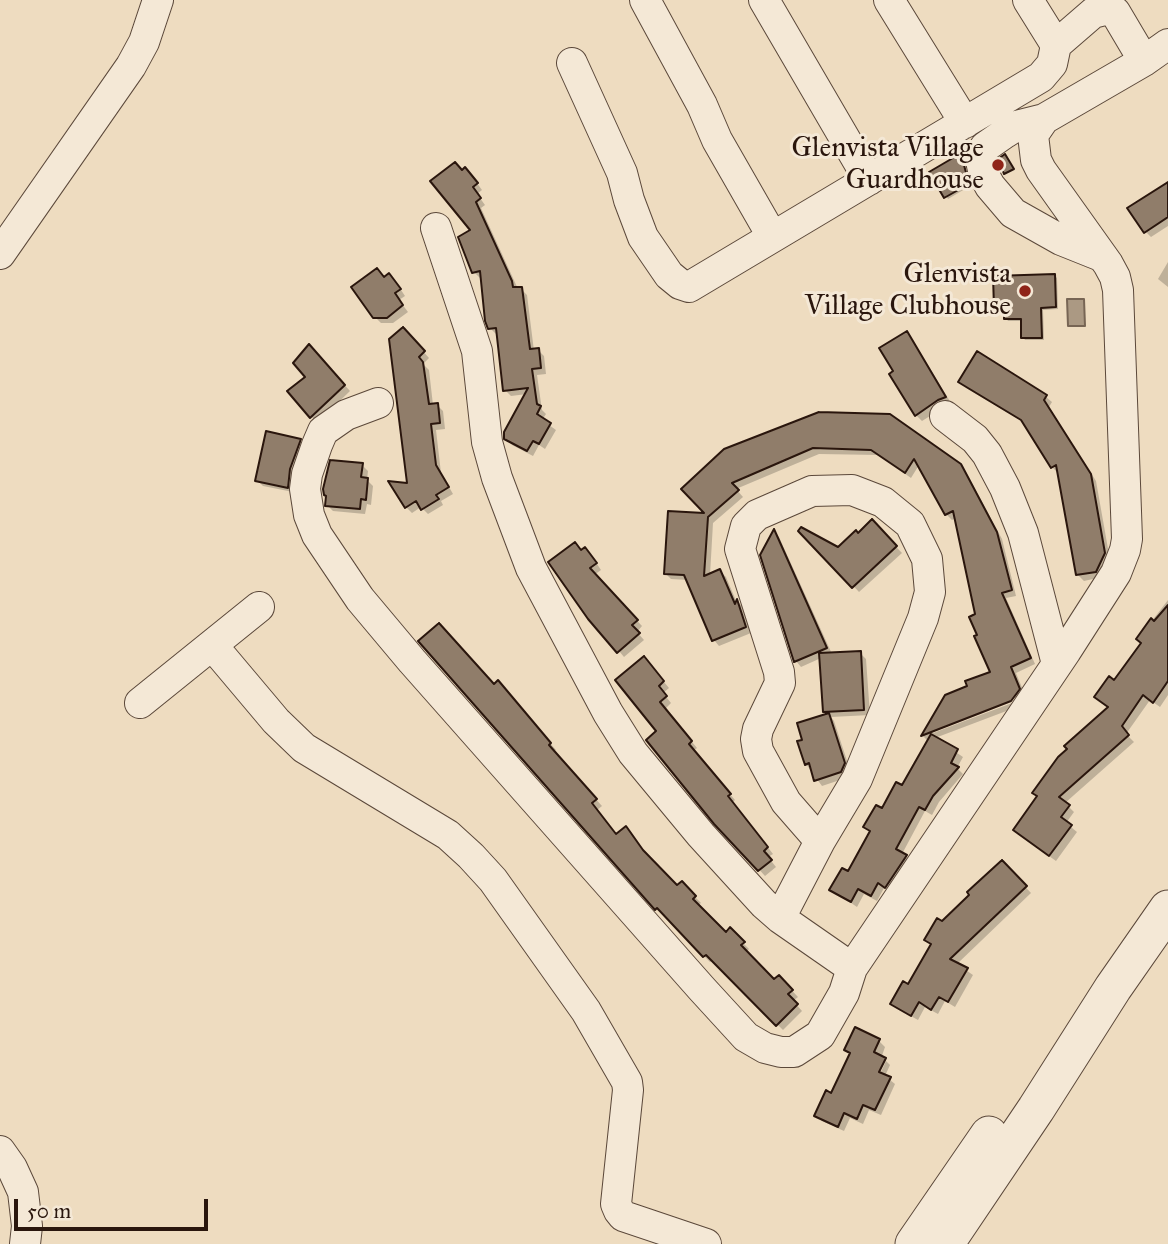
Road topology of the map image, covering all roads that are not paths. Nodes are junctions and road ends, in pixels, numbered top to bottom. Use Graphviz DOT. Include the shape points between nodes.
graph roads {
  1 [pos="158,0"];
  2 [pos="645,0"];
  3 [pos="764,0"];
  4 [pos="889,0"];
  5 [pos="1028,0"];
  6 [pos="1168,44"];
  7 [pos="1056,45"];
  8 [pos="1144,61"];
  9 [pos="572,64"];
  10 [pos="1044,119"];
  11 [pos="965,123"];
  12 [pos="869,180"];
  13 [pos="436,228"];
  14 [pos="772,236"];
  15 [pos="0,254"];
  16 [pos="1101,256"];
  17 [pos="378,403"];
  18 [pos="945,416"];
  19 [pos="259,607"];
  20 [pos="212,645"];
  21 [pos="1057,664"];
  22 [pos="140,703"];
  23 [pos="820,841"];
  24 [pos="1168,909"];
  25 [pos="780,918"];
  26 [pos="852,968"];
  27 [pos="1113,988"];
  28 [pos="0,1151"];
  29 [pos="25,1244"];
  30 [pos="706,1244"];
  31 [pos="914,1244"];
  32 [pos="945,1244"];
  1 -- 15 [label="street" via="131,66"];
  2 -- 14 [label="street"];
  3 -- 12 [label="street"];
  4 -- 11 [label="street"];
  5 -- 7 [label="street"];
  6 -- 8 [label="street"];
  7 -- 8 [label="street" via="1093,13 1109,9 1119,17"];
  7 -- 11 [label="street" via="1052,64 1041,77"];
  8 -- 10 [label="street"];
  9 -- 14 [label="street" via="622,173 643,237 674,281 695,286"];
  10 -- 16 [label="street" via="1032,135 1036,160"];
  10 -- 16 [label="street" via="1016,127 985,147 980,156 984,175 1004,205 1023,219"];
  11 -- 12 [label="street"];
  12 -- 14 [label="street"];
  13 -- 25 [label="street" via="477,351 492,464 531,568 621,735 701,835"];
  16 -- 21 [label="street" via="1115,277 1119,304 1127,539 1115,573"];
  17 -- 26 [label="street" via="346,415 323,431 307,474 307,501 317,535 360,599 412,662 746,1037 781,1052 807,1046 831,1018"];
  18 -- 21 [label="street" via="975,439 1005,488 1023,533"];
  19 -- 20 [label="street"];
  20 -- 22 [label="street"];
  20 -- 30 [label="street" via="304,748 448,835 493,880 586,1011 627,1082 619,1211"];
  21 -- 26 [label="street"];
  23 -- 23 [label="street" via="857,779 930,592 926,559 910,524 883,502 852,489 812,491 757,514 746,526 740,549 780,683 758,729 758,751 786,802"];
  23 -- 25 [label="street"];
  24 -- 27 [label="street"];
  25 -- 26 [label="street"];
  27 -- 31 [label="street" via="1013,1101"];
  27 -- 32 [label="street"];
  28 -- 29 [label="street" via="23,1192"];
}
